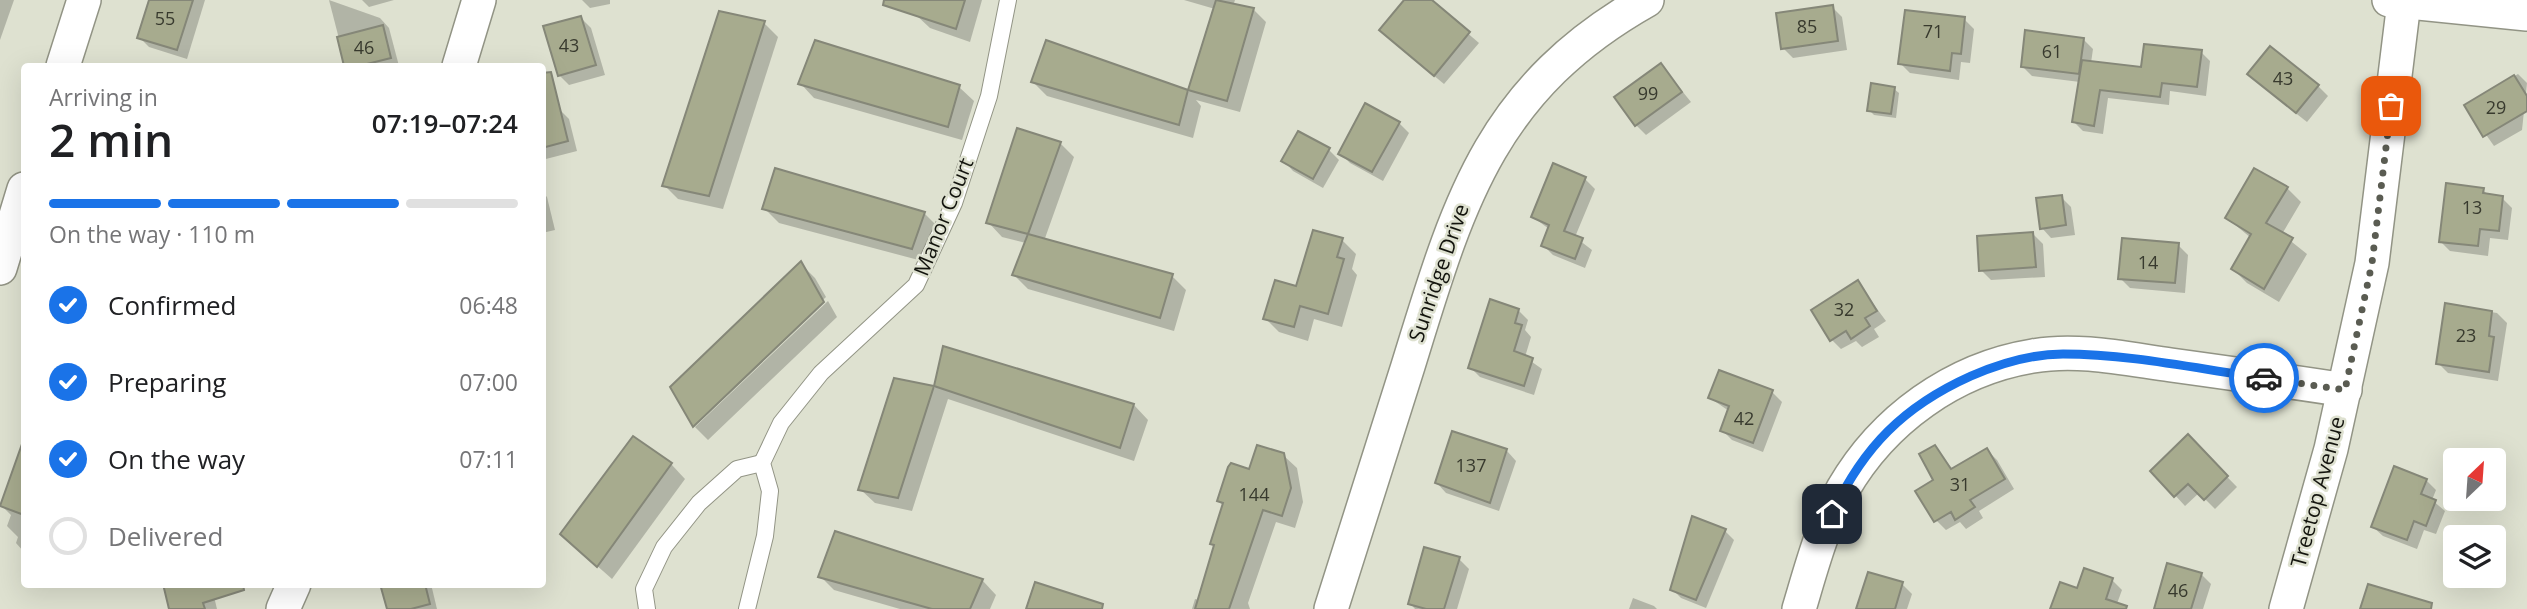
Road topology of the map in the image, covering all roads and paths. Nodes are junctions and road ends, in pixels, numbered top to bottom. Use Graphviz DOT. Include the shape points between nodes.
graph roads {
  1 [pos="84,0"];
  2 [pos="479,0"];
  3 [pos="1008,0"];
  4 [pos="1647,0"];
  5 [pos="2397,1"];
  6 [pos="2527,14"];
  7 [pos="64,63"];
  8 [pos="460,63"];
  9 [pos="21,199"];
  10 [pos="0,268"];
  11 [pos="2345,390"];
  12 [pos="762,463"];
  13 [pos="292,588"];
  14 [pos="284,609"];
  15 [pos="646,609"];
  16 [pos="747,609"];
  17 [pos="1331,609"];
  18 [pos="1799,609"];
  19 [pos="2286,609"];
  1 -- 7 [label="street"];
  2 -- 8 [label="street"];
  3 -- 12 [label="lane, Manor Court" via="989,96 954,203 916,285 821,373 781,423"];
  4 -- 17 [label="street, Sunridge Drive" via="1590,39 1542,80 1504,124 1477,170 1440,262"];
  5 -- 6 [label="street"];
  5 -- 11 [label="street, Treetop Avenue" via="2372,263"];
  9 -- 10 [label="street"];
  11 -- 18 [label="street" via="2122,358 2063,354 2034,355 1990,368 1927,397 1880,438 1843,490"];
  11 -- 19 [label="street, Treetop Avenue"];
  12 -- 15 [label="lane" via="737,468 699,503 664,547 644,589"];
  12 -- 16 [label="lane" via="770,491"];
  13 -- 14 [label="street"];
}
